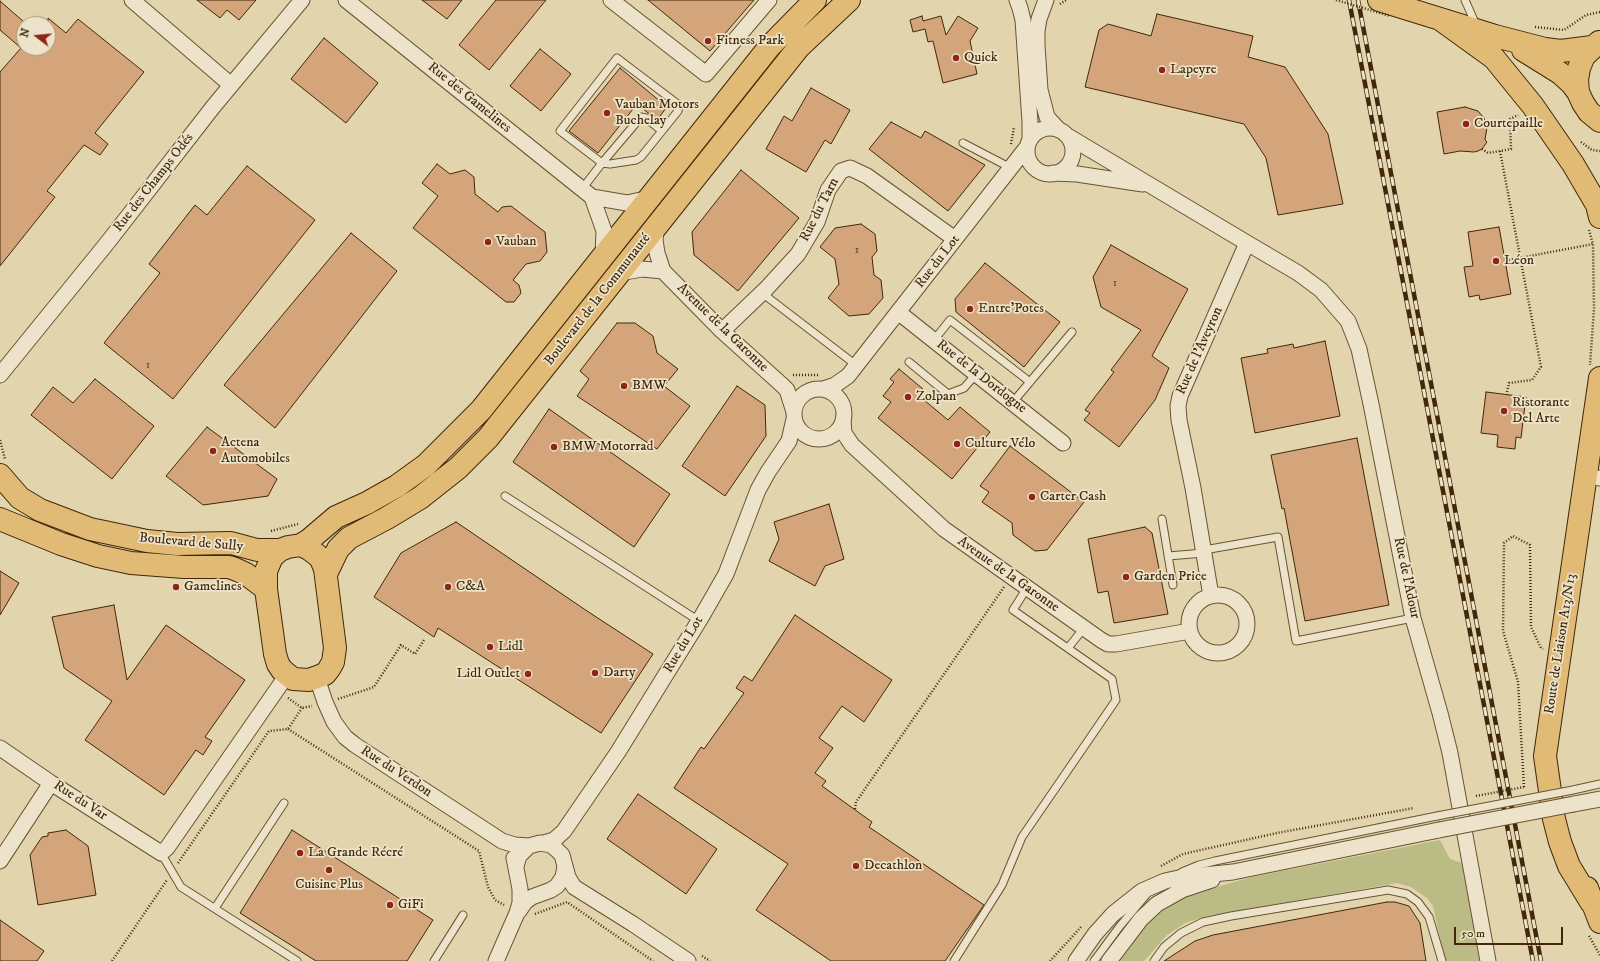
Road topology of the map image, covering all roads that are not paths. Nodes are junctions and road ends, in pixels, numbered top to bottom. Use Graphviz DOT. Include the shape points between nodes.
graph roads {
  1 [pos="132,0"];
  2 [pos="302,0"];
  3 [pos="346,0"];
  4 [pos="611,0"];
  5 [pos="768,0"];
  6 [pos="814,0"];
  7 [pos="849,0"];
  8 [pos="1017,0"];
  9 [pos="1046,0"];
  10 [pos="1465,0"];
  11 [pos="1386,6"];
  12 [pos="1440,19"];
  13 [pos="1487,33"];
  14 [pos="1596,44"];
  15 [pos="231,85"];
  16 [pos="1578,92"];
  17 [pos="1598,122"];
  18 [pos="662,131"];
  19 [pos="1063,133"];
  20 [pos="963,143"];
  21 [pos="1029,143"];
  22 [pos="602,163"];
  23 [pos="1038,170"];
  24 [pos="1007,173"];
  25 [pos="1053,173"];
  26 [pos="1151,185"];
  27 [pos="587,193"];
  28 [pos="650,198"];
  29 [pos="1600,217"];
  30 [pos="657,224"];
  31 [pos="955,239"];
  32 [pos="1247,243"];
  33 [pos="603,256"];
  34 [pos="663,271"];
  35 [pos="617,275"];
  36 [pos="762,292"];
  37 [pos="898,312"];
  38 [pos="722,331"];
  39 [pos="1072,332"];
  40 [pos="934,340"];
  41 [pos="909,362"];
  42 [pos="4,371"];
  43 [pos="852,371"];
  44 [pos="976,373"];
  45 [pos="1600,378"];
  46 [pos="1030,382"];
  47 [pos="782,385"];
  48 [pos="0,386"];
  49 [pos="823,389"];
  50 [pos="808,391"];
  51 [pos="841,402"];
  52 [pos="1013,402"];
  53 [pos="794,415"];
  54 [pos="843,420"];
  55 [pos="820,439"];
  56 [pos="1063,442"];
  57 [pos="852,444"];
  58 [pos="784,449"];
  59 [pos="0,475"];
  60 [pos="1600,476"];
  61 [pos="505,496"];
  62 [pos="0,519"];
  63 [pos="1162,519"];
  64 [pos="301,545"];
  65 [pos="280,550"];
  66 [pos="1204,551"];
  67 [pos="1168,556"];
  68 [pos="326,574"];
  69 [pos="1173,584"];
  70 [pos="1027,588"];
  71 [pos="266,589"];
  72 [pos="1211,596"];
  73 [pos="1413,618"];
  74 [pos="699,621"];
  75 [pos="1084,628"];
  76 [pos="1190,631"];
  77 [pos="1068,648"];
  78 [pos="287,675"];
  79 [pos="317,678"];
  80 [pos="0,748"];
  81 [pos="51,783"];
  82 [pos="1600,784"];
  83 [pos="1574,797"];
  84 [pos="1600,799"];
  85 [pos="284,803"];
  86 [pos="1438,823"];
  87 [pos="564,831"];
  88 [pos="502,840"];
  89 [pos="537,844"];
  90 [pos="161,853"];
  91 [pos="0,861"];
  92 [pos="563,861"];
  93 [pos="1233,872"];
  94 [pos="517,873"];
  95 [pos="1165,881"];
  96 [pos="546,892"];
  97 [pos="582,893"];
  98 [pos="1591,902"];
  99 [pos="214,908"];
  100 [pos="518,912"];
  101 [pos="463,915"];
  102 [pos="1600,922"];
  103 [pos="692,956"];
  104 [pos="296,961"];
  105 [pos="434,961"];
  106 [pos="496,961"];
  107 [pos="954,961"];
  108 [pos="1076,961"];
  109 [pos="1094,961"];
  110 [pos="1109,961"];
  111 [pos="1154,961"];
  112 [pos="1442,961"];
  113 [pos="1488,961"];
  1 -- 15 [label="street"];
  2 -- 15 [label="street, Rue des Champs Odés"];
  3 -- 27 [label="street, Rue des Gamelines"];
  4 -- 5 [label="street" via="706,74"];
  6 -- 28 [label="main road, Boulevard de la Communauté" via="770,46"];
  7 -- 30 [label="main road, Boulevard de la Communauté" via="799,47"];
  8 -- 21 [label="street" via="1023,20 1031,127"];
  9 -- 19 [label="street" via="1037,31 1040,90 1047,117"];
  10 -- 13 [label="lane"];
  11 -- 12 [label="main road"];
  12 -- 13 [label="main road"];
  12 -- 29 [label="main road" via="1494,58 1533,106 1573,164 1597,205"];
  13 -- 14 [label="main road" via="1554,50 1569,50"];
  13 -- 16 [label="main road" via="1528,52 1550,66 1567,79"];
  14 -- 16 [label="main road" via="1584,56 1579,68"];
  15 -- 42 [label="street, Rue des Champs Odés"];
  16 -- 17 [label="main road" via="1586,108"];
  18 -- 22 [label="lane" via="642,157 610,164"];
  18 -- 22 [label="lane" via="641,117"];
  18 -- 22 [label="lane" via="678,111 678,105 617,58 560,131"];
  19 -- 21 [label="street" via="1052,128 1042,130 1036,133"];
  19 -- 25 [label="street" via="1071,142 1071,159 1064,168"];
  19 -- 26 [label="street"];
  20 -- 24 [label="lane"];
  21 -- 23 [label="street" via="1027,155"];
  21 -- 24 [label="street, Rue du Lot"];
  22 -- 27 [label="lane"];
  23 -- 24 [label="street"];
  23 -- 25 [label="street"];
  24 -- 31 [label="street, Rue du Lot"];
  25 -- 26 [label="street"];
  26 -- 32 [label="street"];
  27 -- 28 [label="street, Rue des Gamelines" via="627,203"];
  27 -- 33 [label="street" via="604,231"];
  28 -- 33 [label="main road, Boulevard de la Communauté"];
  30 -- 34 [label="street" via="655,240"];
  30 -- 35 [label="main road, Boulevard de la Communauté"];
  31 -- 36 [label="street, Rue du Tarn" via="867,176 850,168 840,171 833,181 817,222 798,254"];
  31 -- 37 [label="street, Rue du Lot"];
  32 -- 66 [label="street, Rue de l'Aveyron" via="1178,402 1179,420"];
  32 -- 73 [label="street, Rue de l'Adour" via="1298,273 1321,290 1348,321 1359,349"];
  33 -- 64 [label="main road, Boulevard de la Communauté" via="481,410 436,456 397,486 336,517"];
  34 -- 35 [label="street" via="642,269"];
  34 -- 38 [label="street, Avenue de la Garonne"];
  35 -- 68 [label="main road, Boulevard de la Communauté" via="502,422 472,456 420,498 349,538 338,549"];
  36 -- 38 [label="street, Rue du Tarn"];
  36 -- 43 [label="lane"];
  37 -- 40 [label="street, Rue de la Dordogne"];
  37 -- 43 [label="street, Rue du Lot"];
  38 -- 47 [label="street, Avenue de la Garonne"];
  39 -- 46 [label="lane"];
  40 -- 44 [label="street, Rue de la Dordogne"];
  40 -- 46 [label="lane" via="950,320"];
  41 -- 44 [label="lane" via="948,394 964,388"];
  42 -- 48 [label="street, Rue des Champs Odés"];
  43 -- 49 [label="street" via="835,385"];
  43 -- 51 [label="street" via="843,387"];
  44 -- 52 [label="street, Rue de la Dordogne"];
  45 -- 98 [label="main road, Route de Liaison A13/N13" via="1545,756 1560,842 1569,866"];
  46 -- 52 [label="lane"];
  47 -- 50 [label="street"];
  47 -- 53 [label="street" via="787,390"];
  49 -- 50 [label="street"];
  49 -- 51 [label="street"];
  50 -- 53 [label="street" via="799,398"];
  51 -- 54 [label="street"];
  52 -- 56 [label="street, Rue de la Dordogne"];
  53 -- 55 [label="street" via="801,432 807,437"];
  53 -- 58 [label="street, Rue du Lot" via="792,433"];
  54 -- 55 [label="street" via="832,435"];
  54 -- 57 [label="street" via="844,433"];
  55 -- 57 [label="street" via="841,440"];
  55 -- 58 [label="street" via="798,441"];
  57 -- 70 [label="street, Avenue de la Garonne" via="944,529"];
  58 -- 74 [label="street, Rue du Lot" via="758,490 726,574"];
  59 -- 65 [label="main road, Boulevard de Sully" via="20,498 40,510 90,529 147,541 177,544 231,543 257,550"];
  60 -- 98 [label="main road, Route de Liaison A13/N13" via="1557,767 1569,828"];
  61 -- 74 [label="lane"];
  62 -- 71 [label="main road, Boulevard de Sully" via="61,544 111,559 157,566 235,568"];
  63 -- 67 [label="lane"];
  64 -- 65 [label="main road, Boulevard de Sully"];
  64 -- 68 [label="main road" via="321,559"];
  65 -- 71 [label="main road" via="272,557 268,566"];
  66 -- 67 [label="lane"];
  66 -- 72 [label="street, Rue de l'Aveyron"];
  66 -- 73 [label="lane" via="1278,537 1296,641"];
  67 -- 69 [label="lane"];
  68 -- 79 [label="main road" via="335,654 330,669"];
  70 -- 75 [label="street, Avenue de la Garonne"];
  70 -- 77 [label="lane" via="1013,610"];
  71 -- 78 [label="main road" via="275,654 278,664"];
  72 -- 76 [label="street" via="1194,609 1189,622"];
  72 -- 76 [label="street" via="1221,595 1230,598 1244,611 1247,621 1243,639 1228,652 1209,652 1200,647"];
  73 -- 113 [label="street, Rue de l'Adour" via="1450,754"];
  74 -- 87 [label="street, Rue du Lot" via="618,752"];
  75 -- 76 [label="street, Avenue de la Garonne" via="1108,644"];
  75 -- 77 [label="lane"];
  77 -- 107 [label="lane" via="1112,679 1116,700 1022,837 1002,885"];
  78 -- 79 [label="main road" via="301,681"];
  78 -- 90 [label="street" via="167,848"];
  79 -- 88 [label="street, Rue du Verdon" via="334,722 345,737"];
  80 -- 81 [label="street, Rue du Var"];
  81 -- 90 [label="street, Rue du Var"];
  81 -- 91 [label="street"];
  82 -- 83 [label="lane"];
  83 -- 84 [label="street"];
  83 -- 86 [label="street, bridge"];
  85 -- 99 [label="lane"];
  86 -- 93 [label="street"];
  86 -- 95 [label="lane" via="1215,861 1189,869"];
  87 -- 89 [label="street" via="554,840"];
  87 -- 92 [label="street" via="561,848"];
  88 -- 89 [label="street" via="514,845"];
  88 -- 94 [label="street" via="509,848"];
  89 -- 92 [label="street" via="554,847"];
  89 -- 94 [label="street" via="519,856"];
  90 -- 99 [label="lane" via="181,887"];
  92 -- 96 [label="street" via="562,880"];
  92 -- 97 [label="street" via="570,882"];
  93 -- 95 [label="street"];
  93 -- 110 [label="street" via="1182,890 1157,904 1141,919"];
  94 -- 96 [label="street" via="526,889"];
  94 -- 100 [label="street" via="520,897"];
  95 -- 108 [label="street" via="1142,891 1113,914"];
  95 -- 109 [label="lane" via="1145,897"];
  96 -- 97 [label="street" via="564,890"];
  96 -- 100 [label="street" via="525,902"];
  97 -- 103 [label="street"];
  98 -- 102 [label="main road, Route de Liaison A13/N13"];
  99 -- 104 [label="lane"];
  100 -- 106 [label="street"];
  101 -- 105 [label="lane"];
  111 -- 112 [label="lane" via="1164,947 1181,933 1203,922 1388,890 1407,894 1418,902 1429,917"];
}
